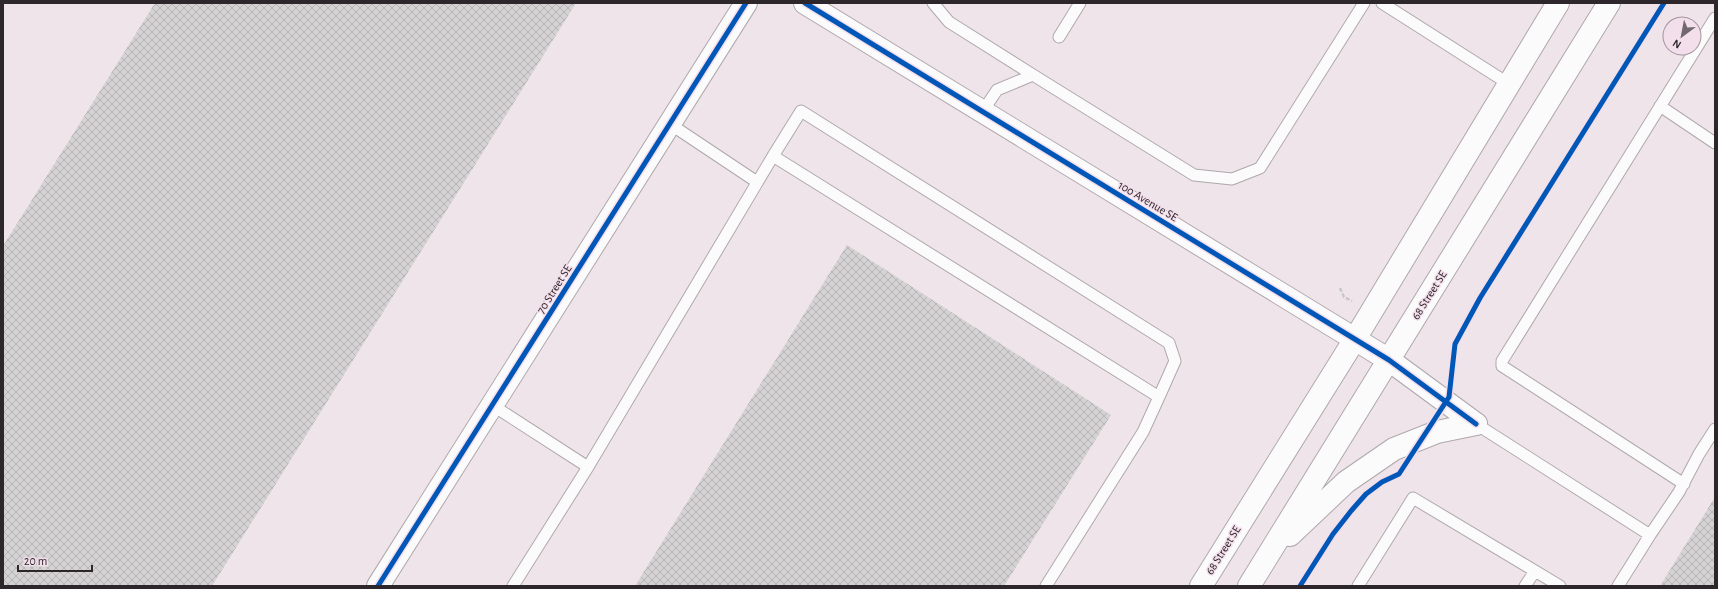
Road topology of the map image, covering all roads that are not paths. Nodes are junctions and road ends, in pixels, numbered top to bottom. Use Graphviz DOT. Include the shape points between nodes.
graph roads {
  1 [pos="746,3"];
  2 [pos="805,3"];
  3 [pos="933,3"];
  4 [pos="1080,3"];
  5 [pos="1364,3"];
  6 [pos="1382,3"];
  7 [pos="1558,3"];
  8 [pos="1609,3"];
  9 [pos="1715,18"];
  10 [pos="1059,37"];
  11 [pos="1033,75"];
  12 [pos="1510,84"];
  13 [pos="1660,106"];
  14 [pos="983,112"];
  15 [pos="670,124"];
  16 [pos="1715,143"];
  17 [pos="772,156"];
  18 [pos="757,182"];
  19 [pos="1355,340"];
  20 [pos="1389,360"];
  21 [pos="1159,397"];
  22 [pos="492,405"];
  23 [pos="1476,424"];
  24 [pos="1715,429"];
  25 [pos="588,466"];
  26 [pos="1684,484"];
  27 [pos="1650,535"];
  28 [pos="1267,556"];
  29 [pos="1535,571"];
  30 [pos="378,586"];
  31 [pos="513,586"];
  32 [pos="1046,586"];
  33 [pos="1200,586"];
  34 [pos="1249,586"];
  35 [pos="1358,586"];
  36 [pos="1525,586"];
  37 [pos="1560,586"];
  38 [pos="1618,586"];
  1 -- 15 [label="street, 70 Street SE"];
  2 -- 14 [label="street, 100 Avenue SE"];
  3 -- 11 [label="lane" via="949,22"];
  4 -- 10 [label="lane"];
  5 -- 11 [label="lane" via="1260,168 1232,179 1194,175"];
  6 -- 12 [label="lane"];
  7 -- 12 [label="street, 68 Street SE"];
  8 -- 20 [label="street, 68 Street SE"];
  9 -- 13 [label="lane"];
  11 -- 14 [label="lane" via="997,90"];
  12 -- 19 [label="street, 68 Street SE"];
  13 -- 16 [label="lane"];
  13 -- 26 [label="lane" via="1502,361 1502,366"];
  14 -- 19 [label="street, 100 Avenue SE"];
  15 -- 18 [label="lane"];
  15 -- 22 [label="street, 70 Street SE"];
  17 -- 18 [label="lane"];
  17 -- 21 [label="lane"];
  17 -- 21 [label="lane" via="800,112 1169,343 1175,361"];
  18 -- 25 [label="lane"];
  19 -- 20 [label="street, 100 Avenue SE"];
  19 -- 33 [label="street, 68 Street SE"];
  20 -- 23 [label="street, 100 Avenue SE"];
  20 -- 28 [label="street, 68 Street SE"];
  21 -- 32 [label="lane" via="1143,432"];
  22 -- 25 [label="lane"];
  22 -- 30 [label="street, 70 Street SE"];
  23 -- 27 [label="lane"];
  23 -- 28 [label="street" via="1437,432 1394,449 1346,482"];
  24 -- 26 [label="lane"];
  25 -- 31 [label="lane"];
  26 -- 27 [label="lane"];
  27 -- 38 [label="lane"];
  28 -- 34 [label="street, 68 Street SE"];
  29 -- 35 [label="lane" via="1414,498"];
  29 -- 36 [label="lane"];
  29 -- 37 [label="lane"];
}
